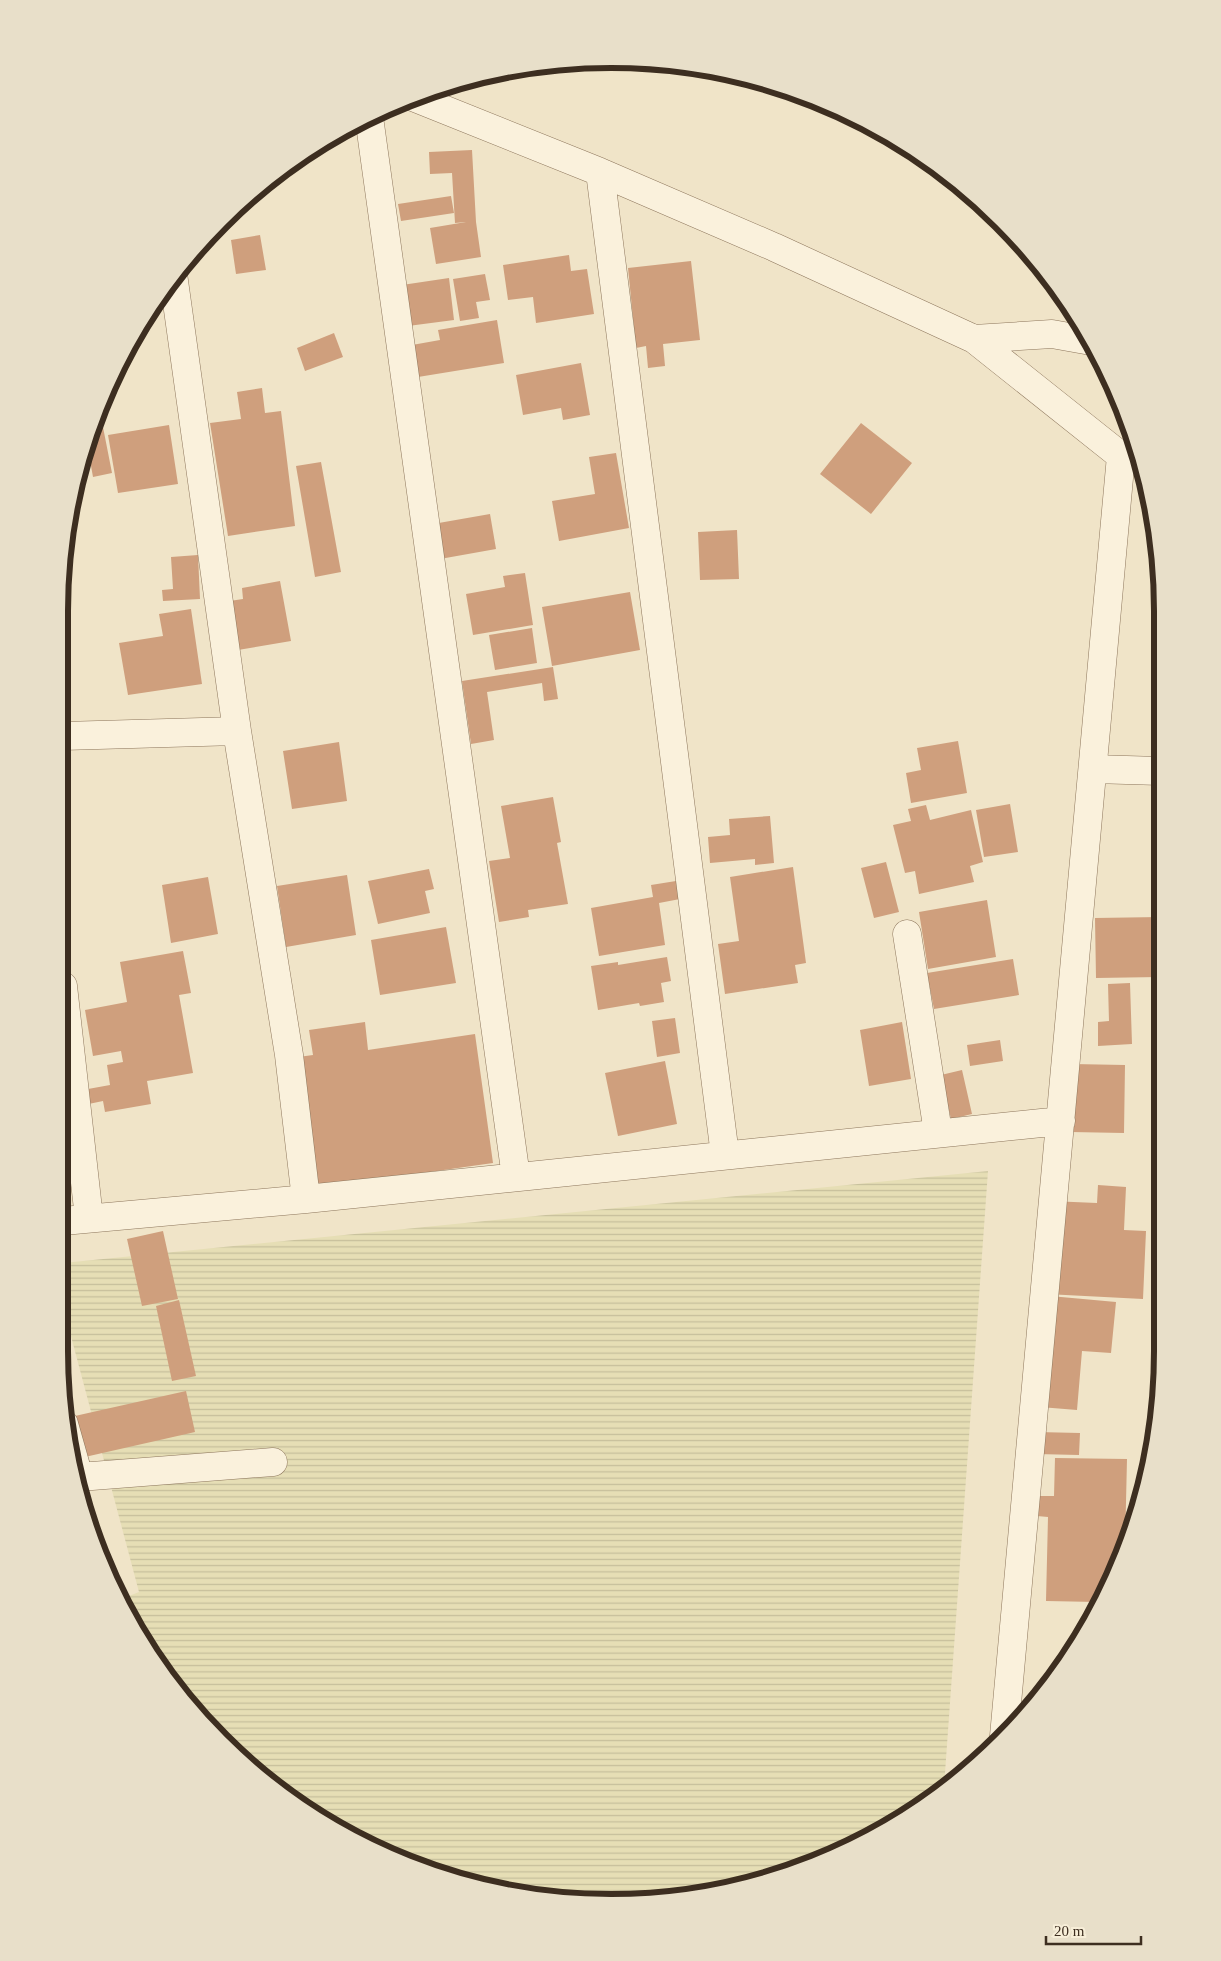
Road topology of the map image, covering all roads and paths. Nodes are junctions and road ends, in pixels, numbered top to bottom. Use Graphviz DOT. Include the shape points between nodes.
graph roads {
  1 [pos="423,101"];
  2 [pos="370,123"];
  3 [pos="600,172"];
  4 [pos="175,287"];
  5 [pos="974,339"];
  6 [pos="1081,339"];
  7 [pos="1128,448"];
  8 [pos="238,731"];
  9 [pos="68,736"];
  10 [pos="1092,769"];
  11 [pos="1154,771"];
  12 [pos="908,934"];
  13 [pos="68,1064"];
  14 [pos="1061,1121"];
  15 [pos="938,1132"];
  16 [pos="725,1155"];
  17 [pos="516,1177"];
  18 [pos="306,1199"];
  19 [pos="76,1220"];
  20 [pos="273,1462"];
  21 [pos="83,1477"];
  22 [pos="1005,1723"];
  1 -- 3 [label="street"];
  2 -- 17 [label="street"];
  3 -- 5 [label="street"];
  3 -- 16 [label="street"];
  4 -- 8 [label="street"];
  5 -- 6 [label="street" via="1052,334"];
  5 -- 7 [label="street"];
  7 -- 10 [label="street"];
  8 -- 9 [label="street"];
  8 -- 18 [label="street" via="289,1054"];
  10 -- 11 [label="street"];
  10 -- 14 [label="street"];
  12 -- 15 [label="street"];
  13 -- 19 [label="street"];
  14 -- 15 [label="street"];
  14 -- 22 [label="street"];
  15 -- 16 [label="street"];
  16 -- 17 [label="street"];
  17 -- 18 [label="street"];
  18 -- 19 [label="street"];
  20 -- 21 [label="street"];
}
